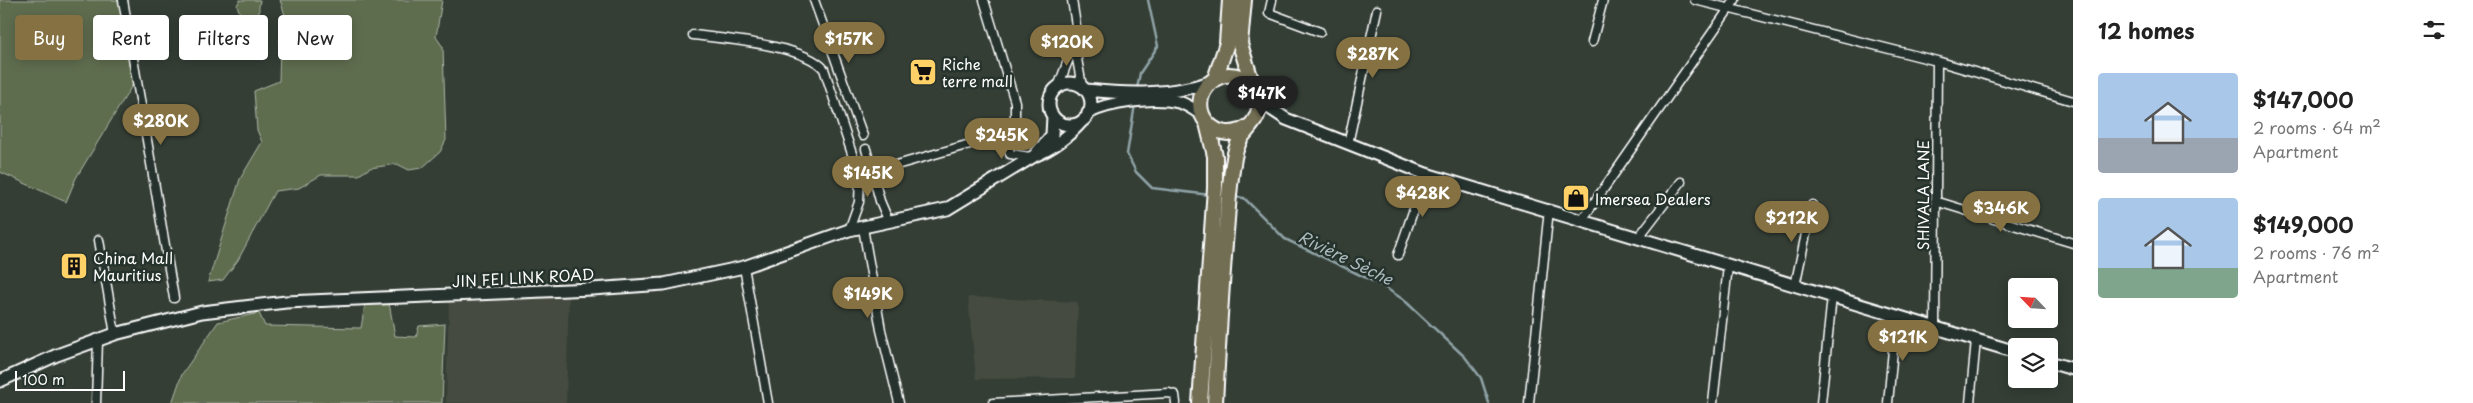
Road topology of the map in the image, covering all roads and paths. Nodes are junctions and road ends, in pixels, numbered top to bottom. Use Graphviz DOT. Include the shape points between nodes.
graph roads {
  1 [pos="123,0"];
  2 [pos="814,0"];
  3 [pos="984,0"];
  4 [pos="1072,0"];
  5 [pos="1230,0"];
  6 [pos="1244,0"];
  7 [pos="1272,0"];
  8 [pos="1602,0"];
  9 [pos="1694,0"];
  10 [pos="1735,0"];
  11 [pos="1729,9"];
  12 [pos="1376,10"];
  13 [pos="1320,32"];
  14 [pos="693,35"];
  15 [pos="1592,42"];
  16 [pos="1074,43"];
  17 [pos="1937,61"];
  18 [pos="1213,80"];
  19 [pos="1058,87"];
  20 [pos="1084,88"];
  21 [pos="1256,90"];
  22 [pos="2073,101"];
  23 [pos="1015,110"];
  24 [pos="1053,116"];
  25 [pos="1085,117"];
  26 [pos="1204,119"];
  27 [pos="1286,119"];
  28 [pos="1253,122"];
  29 [pos="1004,126"];
  30 [pos="1012,131"];
  31 [pos="863,136"];
  32 [pos="998,136"];
  33 [pos="1006,140"];
  34 [pos="1348,144"];
  35 [pos="866,149"];
  36 [pos="1034,156"];
  37 [pos="872,172"];
  38 [pos="1426,174"];
  39 [pos="1681,182"];
  40 [pos="1935,201"];
  41 [pos="1812,205"];
  42 [pos="1549,210"];
  43 [pos="888,218"];
  44 [pos="1582,220"];
  45 [pos="863,228"];
  46 [pos="849,230"];
  47 [pos="1638,238"];
  48 [pos="99,240"];
  49 [pos="2073,243"];
  50 [pos="1398,255"];
  51 [pos="1728,266"];
  52 [pos="744,267"];
  53 [pos="1795,286"];
  54 [pos="1832,296"];
  55 [pos="174,298"];
  56 [pos="1896,318"];
  57 [pos="1935,329"];
  58 [pos="115,334"];
  59 [pos="98,340"];
  60 [pos="1976,340"];
  61 [pos="2008,350"];
  62 [pos="2058,364"];
  63 [pos="2071,367"];
  64 [pos="0,381"];
  65 [pos="96,403"];
  66 [pos="768,403"];
  67 [pos="899,403"];
  68 [pos="993,403"];
  69 [pos="1176,403"];
  70 [pos="1200,403"];
  71 [pos="1215,403"];
  72 [pos="1529,403"];
  73 [pos="1713,403"];
  74 [pos="1821,403"];
  75 [pos="1888,403"];
  76 [pos="1970,403"];
  1 -- 55 [label="street"];
  2 -- 31 [label="street"];
  3 -- 23 [label="street"];
  4 -- 16 [label="street" via="1076,25"];
  5 -- 18 [label="highway" via="1227,43"];
  6 -- 21 [label="highway" via="1240,44"];
  7 -- 13 [label="street" via="1269,13"];
  8 -- 15 [label="street"];
  9 -- 11 [label="street"];
  10 -- 11 [label="street"];
  11 -- 17 [label="street"];
  11 -- 44 [label="street"];
  12 -- 34 [label="street"];
  14 -- 46 [label="street" via="752,42 818,62 824,70 860,178 859,202"];
  16 -- 19 [label="street"];
  16 -- 20 [label="street"];
  17 -- 22 [label="street"];
  17 -- 40 [label="street, SHIVALA LANE"];
  18 -- 20 [label="main road" via="1193,88 1156,92 1110,93"];
  18 -- 21 [label="highway" via="1236,75 1246,79"];
  18 -- 26 [label="highway" via="1201,98"];
  19 -- 20 [label="main road" via="1073,83"];
  19 -- 24 [label="main road" via="1053,91 1049,104"];
  20 -- 25 [label="main road" via="1090,97"];
  21 -- 27 [label="main road" via="1271,109"];
  21 -- 28 [label="highway" via="1259,103"];
  23 -- 29 [label="street"];
  23 -- 30 [label="street"];
  24 -- 25 [label="main road" via="1070,125"];
  24 -- 36 [label="main road" via="1052,135"];
  25 -- 26 [label="main road" via="1110,104 1147,101 1177,102"];
  25 -- 36 [label="main road" via="1070,135 1049,151"];
  26 -- 28 [label="highway" via="1212,129 1228,134 1236,133"];
  26 -- 70 [label="highway" via="1215,156 1215,188"];
  27 -- 28 [label="main road"];
  27 -- 34 [label="main road"];
  28 -- 71 [label="highway" via="1240,140 1233,162"];
  29 -- 30 [label="street"];
  29 -- 32 [label="street" via="999,129"];
  30 -- 33 [label="street"];
  32 -- 33 [label="street"];
  32 -- 37 [label="street"];
  33 -- 36 [label="street" via="1010,154"];
  34 -- 38 [label="main road"];
  35 -- 37 [label="street"];
  36 -- 43 [label="main road, JIN FEI LINK ROAD" via="949,205"];
  37 -- 43 [label="street"];
  38 -- 42 [label="main road"];
  38 -- 50 [label="street"];
  39 -- 47 [label="street"];
  40 -- 49 [label="street"];
  40 -- 57 [label="street, SHIVALA LANE"];
  41 -- 53 [label="street"];
  42 -- 44 [label="main road"];
  42 -- 72 [label="street"];
  43 -- 45 [label="main road, JIN FEI LINK ROAD"];
  43 -- 46 [label="main road" via="860,223"];
  44 -- 47 [label="main road"];
  45 -- 46 [label="main road, JIN FEI LINK ROAD"];
  45 -- 67 [label="street"];
  46 -- 52 [label="main road, JIN FEI LINK ROAD"];
  47 -- 51 [label="main road"];
  48 -- 58 [label="street"];
  51 -- 53 [label="main road"];
  51 -- 73 [label="street"];
  52 -- 58 [label="main road, JIN FEI LINK ROAD" via="655,284 276,303 202,312"];
  52 -- 66 [label="street"];
  53 -- 54 [label="main road"];
  54 -- 56 [label="main road"];
  54 -- 74 [label="street"];
  56 -- 57 [label="main road"];
  56 -- 75 [label="street"];
  57 -- 60 [label="main road"];
  58 -- 59 [label="main road, JIN FEI LINK ROAD"];
  59 -- 64 [label="main road, JIN FEI LINK ROAD"];
  59 -- 65 [label="street"];
  60 -- 61 [label="main road"];
  60 -- 76 [label="street"];
  62 -- 63 [label="main road"];
  68 -- 69 [label="street" via="1169,393 1175,396"];
}
